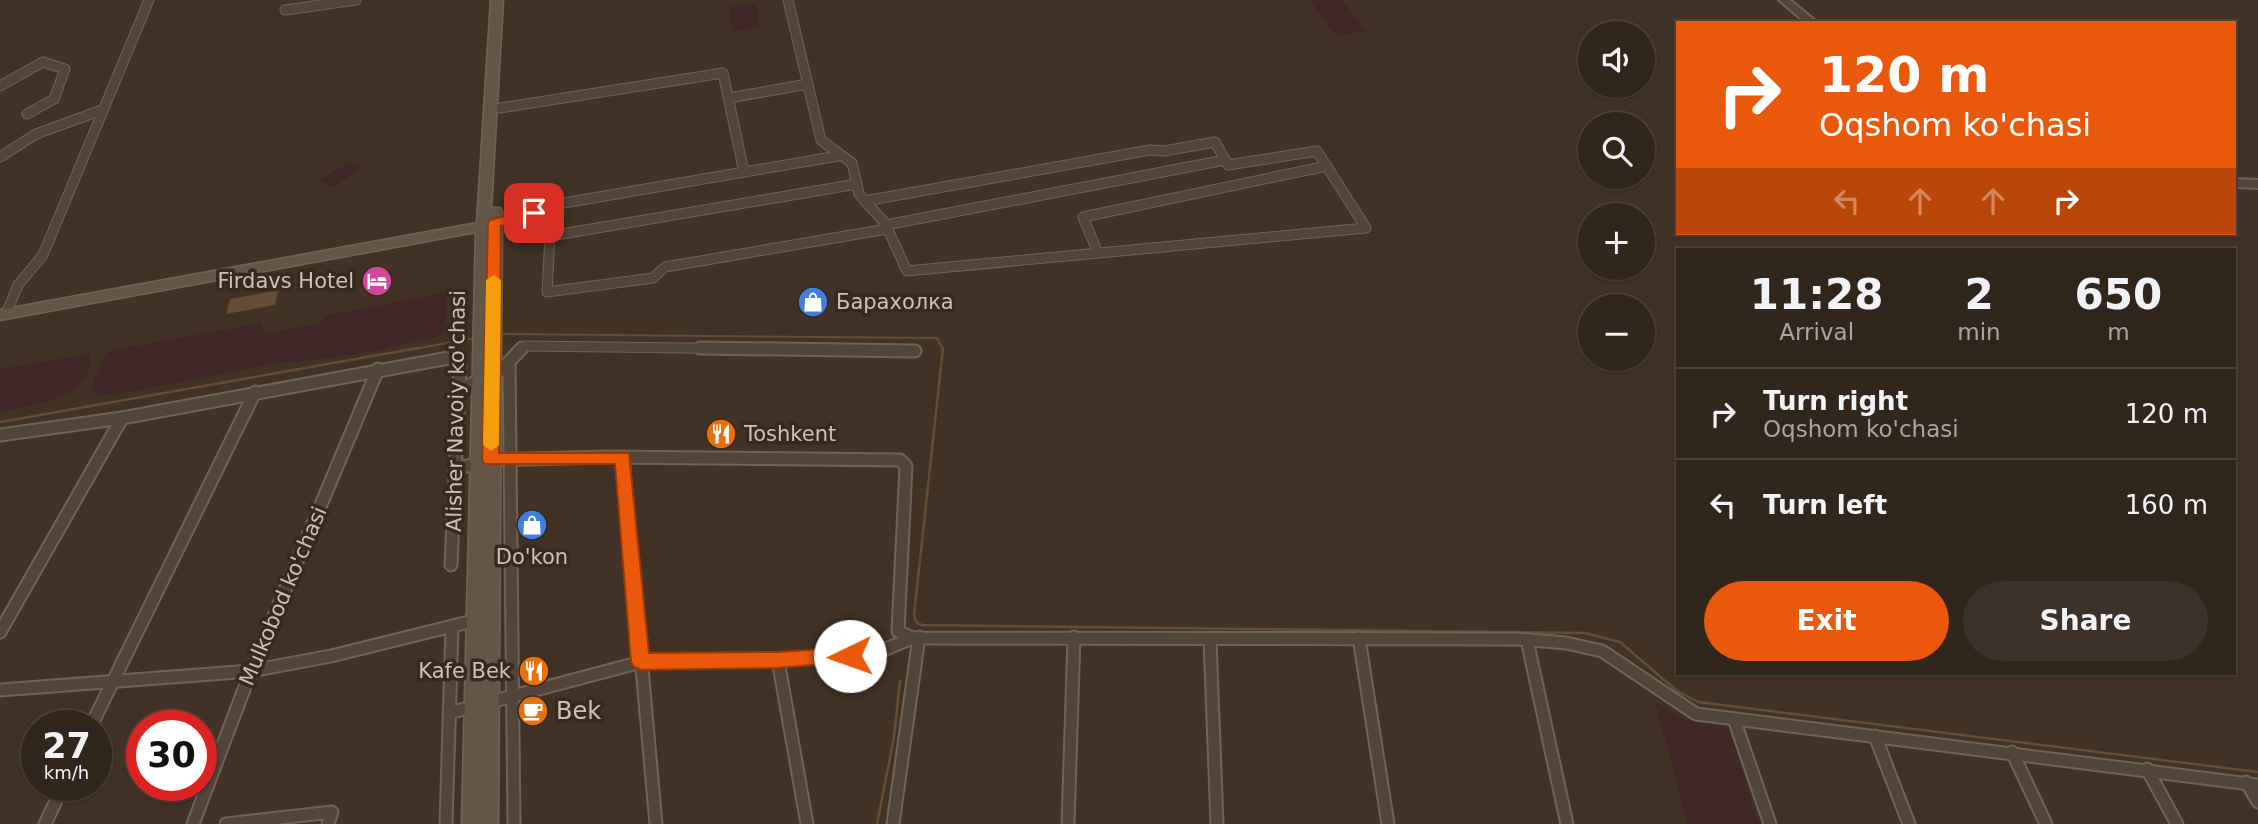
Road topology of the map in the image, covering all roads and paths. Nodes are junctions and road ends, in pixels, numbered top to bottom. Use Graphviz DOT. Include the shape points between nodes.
graph roads {
  1 [pos="149,0"];
  2 [pos="356,0"];
  3 [pos="497,0"];
  4 [pos="504,0"];
  5 [pos="788,0"];
  6 [pos="1784,0"];
  7 [pos="285,10"];
  8 [pos="1810,21"];
  9 [pos="499,26"];
  10 [pos="808,84"];
  11 [pos="0,86"];
  12 [pos="729,98"];
  13 [pos="500,108"];
  14 [pos="102,110"];
  15 [pos="27,114"];
  16 [pos="838,156"];
  17 [pos="0,157"];
  18 [pos="1225,160"];
  19 [pos="1327,166"];
  20 [pos="744,172"];
  21 [pos="2236,183"];
  22 [pos="857,184"];
  23 [pos="2258,184"];
  24 [pos="865,201"];
  25 [pos="486,202"];
  26 [pos="534,213"];
  27 [pos="487,225"];
  28 [pos="886,227"];
  29 [pos="456,230"];
  30 [pos="550,236"];
  31 [pos="482,243"];
  32 [pos="1098,253"];
  33 [pos="4,311"];
  34 [pos="486,326"];
  35 [pos="915,351"];
  36 [pos="509,364"];
  37 [pos="379,369"];
  38 [pos="486,377"];
  39 [pos="459,390"];
  40 [pos="255,391"];
  41 [pos="122,418"];
  42 [pos="0,435"];
  43 [pos="623,457"];
  44 [pos="512,460"];
  45 [pos="484,461"];
  46 [pos="455,469"];
  47 [pos="451,565"];
  48 [pos="482,619"];
  49 [pos="452,627"];
  50 [pos="0,632"];
  51 [pos="1074,637"];
  52 [pos="916,638"];
  53 [pos="1359,638"];
  54 [pos="1210,640"];
  55 [pos="1527,640"];
  56 [pos="778,660"];
  57 [pos="641,662"];
  58 [pos="251,671"];
  59 [pos="111,682"];
  60 [pos="0,690"];
  61 [pos="513,697"];
  62 [pos="480,706"];
  63 [pos="98,710"];
  64 [pos="449,713"];
  65 [pos="1734,719"];
  66 [pos="1875,736"];
  67 [pos="2012,752"];
  68 [pos="2147,769"];
  69 [pos="2252,784"];
  70 [pos="56,801"];
  71 [pos="2258,802"];
  72 [pos="45,824"];
  73 [pos="193,824"];
  74 [pos="226,824"];
  75 [pos="328,824"];
  76 [pos="446,824"];
  77 [pos="472,824"];
  78 [pos="488,824"];
  79 [pos="513,824"];
  80 [pos="656,824"];
  81 [pos="807,824"];
  82 [pos="893,824"];
  83 [pos="1068,824"];
  84 [pos="1217,824"];
  85 [pos="1388,824"];
  86 [pos="1567,824"];
  87 [pos="1770,824"];
  88 [pos="1909,824"];
  89 [pos="2046,824"];
  90 [pos="2177,824"];
  1 -- 14 [label="street"];
  2 -- 7 [label="street"];
  3 -- 9 [label="main road, Alisher Navoiy ko'chasi"];
  4 -- 9 [label="main road, Alisher Navoiy ko'chasi"];
  5 -- 10 [label="street"];
  6 -- 8 [label="street"];
  9 -- 13 [label="main road, Alisher Navoiy ko'chasi"];
  9 -- 25 [label="main road, Alisher Navoiy ko'chasi"];
  10 -- 12 [label="street"];
  10 -- 16 [label="street" via="821,140"];
  11 -- 15 [label="street" via="43,62 65,69 54,99"];
  12 -- 13 [label="street" via="723,74"];
  12 -- 20 [label="street"];
  13 -- 27 [label="main road, Alisher Navoiy ko'chasi"];
  14 -- 17 [label="street" via="36,134"];
  14 -- 33 [label="street" via="43,255"];
  16 -- 20 [label="street"];
  16 -- 22 [label="street" via="852,163"];
  18 -- 19 [label="street" via="1228,165 1317,151"];
  18 -- 24 [label="street" via="1215,142"];
  18 -- 28 [label="street"];
  19 -- 32 [label="street" via="1083,217"];
  19 -- 32 [label="street" via="1366,228"];
  20 -- 26 [label="street" via="552,205"];
  21 -- 23 [label="street"];
  22 -- 24 [label="street"];
  22 -- 30 [label="street"];
  24 -- 28 [label="street"];
  25 -- 27 [label="main road, Alisher Navoiy ko'chasi"];
  25 -- 29 [label="main road" via="478,215"];
  26 -- 27 [label="street"];
  26 -- 30 [label="street"];
  27 -- 29 [label="main road"];
  27 -- 31 [label="main road, Alisher Navoiy ko'chasi"];
  27 -- 34 [label="main road, Alisher Navoiy ko'chasi"];
  28 -- 30 [label="street" via="665,267 653,278 547,292"];
  28 -- 32 [label="street" via="907,271"];
  29 -- 31 [label="main road"];
  29 -- 33 [label="main road"];
  31 -- 34 [label="main road, Alisher Navoiy ko'chasi"];
  34 -- 38 [label="main road, Alisher Navoiy ko'chasi"];
  35 -- 36 [label="street" via="526,346 516,350"];
  36 -- 38 [label="street"];
  36 -- 44 [label="street"];
  37 -- 39 [label="street" via="454,357 460,365"];
  37 -- 40 [label="street"];
  37 -- 58 [label="street, Mulkobod ko'chasi"];
  38 -- 39 [label="street"];
  38 -- 45 [label="main road, Alisher Navoiy ko'chasi"];
  39 -- 46 [label="street"];
  40 -- 41 [label="street"];
  40 -- 59 [label="street"];
  41 -- 42 [label="street"];
  41 -- 50 [label="street"];
  43 -- 44 [label="street"];
  43 -- 52 [label="street" via="904,462 898,631"];
  43 -- 57 [label="street"];
  44 -- 45 [label="street"];
  44 -- 61 [label="street"];
  45 -- 46 [label="street"];
  45 -- 48 [label="main road, Alisher Navoiy ko'chasi"];
  46 -- 47 [label="street"];
  48 -- 49 [label="street"];
  48 -- 62 [label="main road, Alisher Navoiy ko'chasi"];
  49 -- 58 [label="street"];
  49 -- 64 [label="street"];
  51 -- 52 [label="street"];
  51 -- 54 [label="street"];
  51 -- 83 [label="street"];
  52 -- 56 [label="street" via="874,654"];
  52 -- 82 [label="street"];
  53 -- 54 [label="street"];
  53 -- 55 [label="street"];
  53 -- 85 [label="street"];
  54 -- 84 [label="street"];
  55 -- 65 [label="street" via="1567,643 1609,654 1673,703 1696,714"];
  55 -- 86 [label="street"];
  56 -- 57 [label="street"];
  56 -- 81 [label="street"];
  57 -- 61 [label="street"];
  57 -- 80 [label="street"];
  58 -- 59 [label="street"];
  58 -- 73 [label="street, Mulkobod ko'chasi"];
  59 -- 60 [label="street"];
  59 -- 63 [label="street"];
  61 -- 62 [label="street"];
  61 -- 79 [label="street"];
  62 -- 64 [label="street"];
  62 -- 77 [label="main road, Alisher Navoiy ko'chasi"];
  62 -- 78 [label="main road, Alisher Navoiy ko'chasi"];
  64 -- 76 [label="street"];
  65 -- 66 [label="street"];
  65 -- 87 [label="street"];
  66 -- 67 [label="street"];
  66 -- 88 [label="street"];
  67 -- 68 [label="street"];
  67 -- 89 [label="street"];
  68 -- 69 [label="street"];
  68 -- 90 [label="street"];
  69 -- 71 [label="street"];
  70 -- 72 [label="street"];
  74 -- 75 [label="street" via="332,811"];
}
